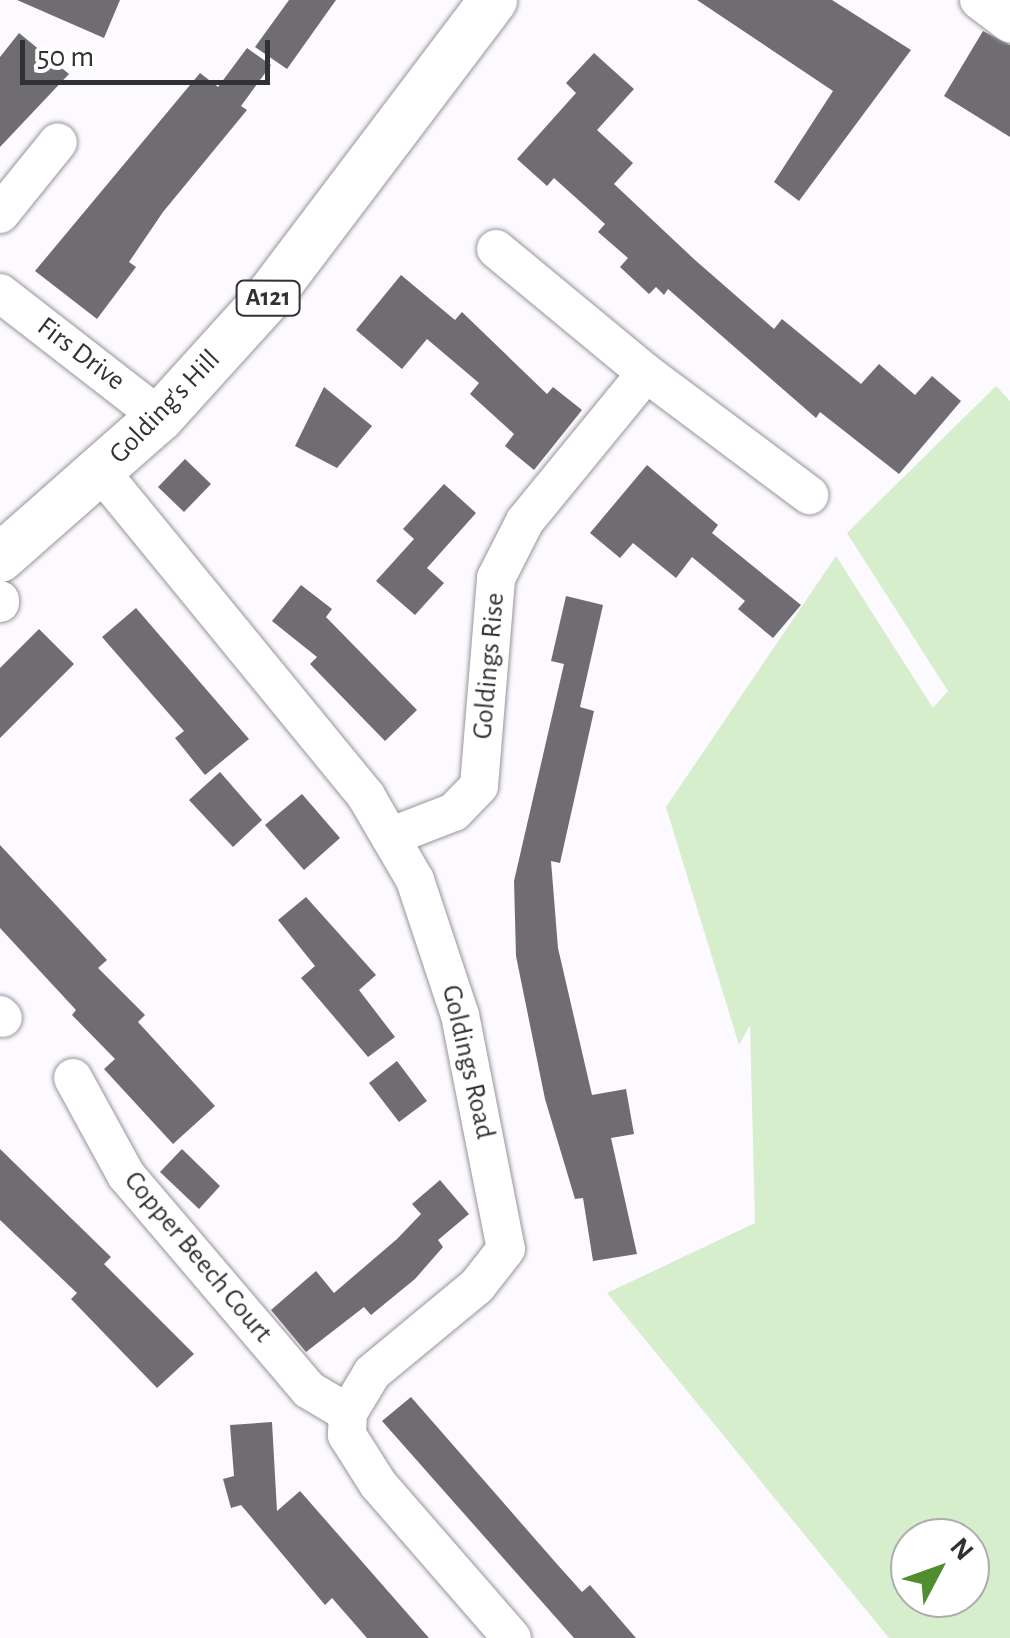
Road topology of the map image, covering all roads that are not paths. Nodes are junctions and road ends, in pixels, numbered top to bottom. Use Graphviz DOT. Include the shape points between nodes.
graph roads {
  1 [pos="493,0"];
  2 [pos="979,0"];
  3 [pos="1010,23"];
  4 [pos="58,142"];
  5 [pos="0,214"];
  6 [pos="496,249"];
  7 [pos="0,293"];
  8 [pos="646,374"];
  9 [pos="160,416"];
  10 [pos="101,472"];
  11 [pos="810,495"];
  12 [pos="0,558"];
  13 [pos="392,836"];
  14 [pos="73,1078"];
  15 [pos="348,1413"];
  16 [pos="512,1638"];
  1 -- 9 [label="main road, Golding's Hill / A121" via="268,298"];
  2 -- 3 [label="street"];
  4 -- 5 [label="street"];
  6 -- 8 [label="street"];
  7 -- 9 [label="street, Firs Drive"];
  8 -- 11 [label="street"];
  8 -- 13 [label="street, Goldings Rise" via="525,521 496,578 479,786 454,812"];
  9 -- 10 [label="main road, Golding's Hill / A121"];
  10 -- 12 [label="main road, Golding's Hill / A121"];
  10 -- 13 [label="street, Goldings Road"];
  13 -- 15 [label="street, Goldings Road" via="415,880 460,1015 506,1249 477,1286 372,1373"];
  14 -- 15 [label="street, Copper Beech Court" via="126,1175 309,1390"];
  15 -- 16 [label="street" via="347,1435 358,1456"];
}
